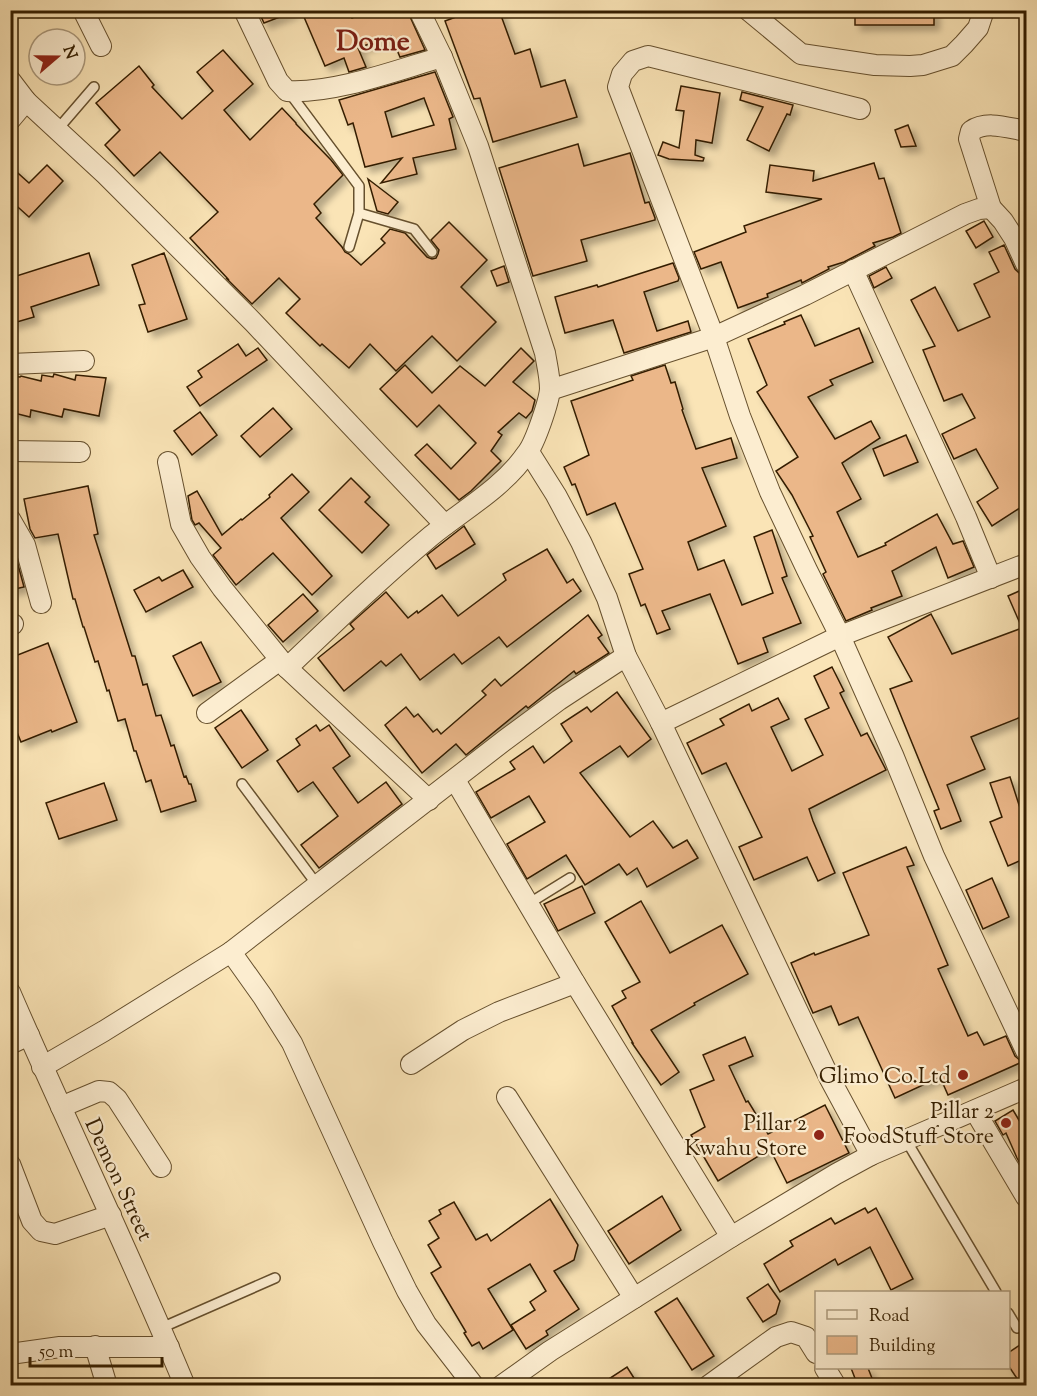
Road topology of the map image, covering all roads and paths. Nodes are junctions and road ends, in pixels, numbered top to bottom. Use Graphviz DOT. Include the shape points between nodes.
graph roads {
  1 [pos="83,10"];
  2 [pos="244,10"];
  3 [pos="420,10"];
  4 [pos="748,10"];
  5 [pos="984,10"];
  6 [pos="101,46"];
  7 [pos="442,57"];
  8 [pos="10,80"];
  9 [pos="94,87"];
  10 [pos="287,90"];
  11 [pos="26,101"];
  12 [pos="860,109"];
  13 [pos="10,120"];
  14 [pos="57,130"];
  15 [pos="1026,132"];
  16 [pos="991,208"];
  17 [pos="359,213"];
  18 [pos="349,247"];
  19 [pos="432,252"];
  20 [pos="1026,264"];
  21 [pos="853,270"];
  22 [pos="714,337"];
  23 [pos="84,361"];
  24 [pos="10,364"];
  25 [pos="550,390"];
  26 [pos="10,451"];
  27 [pos="80,452"];
  28 [pos="529,452"];
  29 [pos="168,462"];
  30 [pos="10,519"];
  31 [pos="445,525"];
  32 [pos="1026,564"];
  33 [pos="991,578"];
  34 [pos="41,603"];
  35 [pos="840,636"];
  36 [pos="626,656"];
  37 [pos="283,664"];
  38 [pos="207,713"];
  39 [pos="661,723"];
  40 [pos="455,780"];
  41 [pos="242,784"];
  42 [pos="429,800"];
  43 [pos="570,878"];
  44 [pos="318,885"];
  45 [pos="528,904"];
  46 [pos="231,952"];
  47 [pos="575,983"];
  48 [pos="10,992"];
  49 [pos="29,1035"];
  50 [pos="10,1044"];
  51 [pos="1026,1051"];
  52 [pos="411,1064"];
  53 [pos="42,1066"];
  54 [pos="1026,1088"];
  55 [pos="507,1097"];
  56 [pos="61,1107"];
  57 [pos="975,1111"];
  58 [pos="906,1140"];
  59 [pos="871,1155"];
  60 [pos="10,1164"];
  61 [pos="161,1167"];
  62 [pos="1026,1197"];
  63 [pos="111,1215"];
  64 [pos="731,1237"];
  65 [pos="275,1278"];
  66 [pos="995,1291"];
  67 [pos="634,1298"];
  68 [pos="1010,1316"];
  69 [pos="1017,1328"];
  70 [pos="165,1338"];
  71 [pos="94,1346"];
  72 [pos="815,1351"];
  73 [pos="10,1354"];
  74 [pos="826,1369"];
  75 [pos="107,1386"];
  76 [pos="184,1386"];
  77 [pos="474,1386"];
  78 [pos="501,1386"];
  79 [pos="708,1386"];
  80 [pos="836,1386"];
  1 -- 6 [label="street"];
  2 -- 10 [label="street" via="278,81"];
  3 -- 7 [label="street"];
  4 -- 5 [label="street" via="801,54 910,66 952,56 978,28"];
  7 -- 10 [label="street" via="332,87"];
  7 -- 25 [label="street" via="482,156 544,353"];
  8 -- 11 [label="street"];
  9 -- 14 [label="lane"];
  10 -- 17 [label="lane" via="359,186"];
  11 -- 13 [label="street"];
  11 -- 14 [label="street"];
  12 -- 22 [label="street" via="648,56 633,60 622,74 618,87"];
  14 -- 31 [label="street" via="229,297"];
  15 -- 16 [label="street" via="989,124 971,130 969,140"];
  16 -- 20 [label="street" via="1004,221"];
  16 -- 21 [label="street" via="965,213"];
  17 -- 18 [label="lane"];
  17 -- 19 [label="lane" via="414,229"];
  21 -- 22 [label="street"];
  21 -- 33 [label="street"];
  22 -- 25 [label="street"];
  22 -- 35 [label="street" via="770,492"];
  23 -- 24 [label="street"];
  25 -- 28 [label="street"];
  26 -- 27 [label="street"];
  28 -- 31 [label="street" via="492,490"];
  28 -- 36 [label="street" via="581,542 607,598"];
  29 -- 37 [label="street" via="181,524 222,588"];
  30 -- 34 [label="street" via="25,545"];
  31 -- 37 [label="street"];
  32 -- 33 [label="street"];
  33 -- 35 [label="street"];
  35 -- 39 [label="street"];
  35 -- 51 [label="street" via="934,856"];
  36 -- 39 [label="street"];
  36 -- 40 [label="street" via="559,700"];
  37 -- 38 [label="street"];
  37 -- 42 [label="street"];
  39 -- 59 [label="street" via="830,1079"];
  40 -- 42 [label="street"];
  40 -- 45 [label="street"];
  41 -- 44 [label="lane"];
  42 -- 44 [label="street"];
  43 -- 45 [label="lane"];
  44 -- 46 [label="street"];
  45 -- 47 [label="street"];
  46 -- 53 [label="street"];
  46 -- 77 [label="street" via="292,1043 407,1291 426,1324"];
  47 -- 52 [label="street" via="499,1012"];
  47 -- 64 [label="street"];
  48 -- 49 [label="street, Demon Street"];
  49 -- 50 [label="street"];
  49 -- 53 [label="street, Demon Street"];
  53 -- 56 [label="street, Demon Street"];
  54 -- 57 [label="street"];
  55 -- 67 [label="street"];
  56 -- 61 [label="street" via="99,1091 109,1092"];
  56 -- 63 [label="street, Demon Street"];
  57 -- 58 [label="street"];
  57 -- 62 [label="street"];
  58 -- 59 [label="street"];
  58 -- 66 [label="lane"];
  59 -- 64 [label="street"];
  60 -- 63 [label="street" via="32,1221 41,1232 55,1234"];
  63 -- 70 [label="street, Demon Street"];
  64 -- 67 [label="street"];
  65 -- 70 [label="lane"];
  67 -- 78 [label="street"];
  68 -- 69 [label="lane"];
  70 -- 71 [label="street"];
  70 -- 76 [label="street, Demon Street"];
  71 -- 73 [label="street"];
  71 -- 75 [label="street"];
  72 -- 79 [label="street" via="806,1337 791,1332 776,1337"];
  74 -- 80 [label="street"];
}
